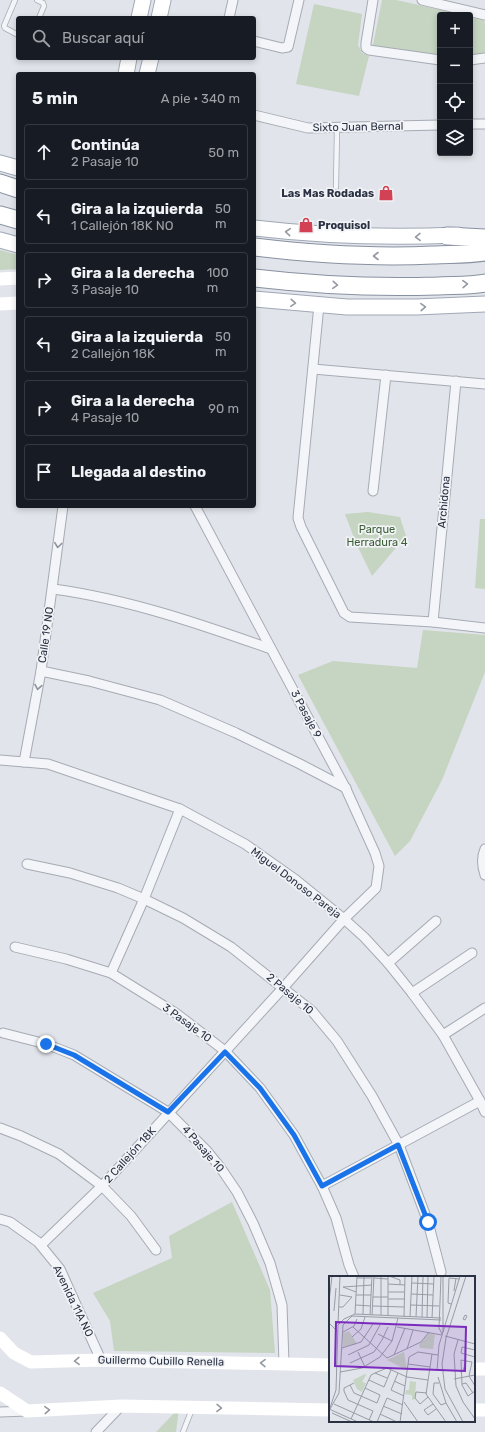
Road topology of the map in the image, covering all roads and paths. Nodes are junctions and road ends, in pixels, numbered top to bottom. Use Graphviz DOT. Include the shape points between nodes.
graph roads {
  1 [pos="15,0"];
  2 [pos="37,0"];
  3 [pos="143,0"];
  4 [pos="163,0"];
  5 [pos="233,0"];
  6 [pos="299,0"];
  7 [pos="373,0"];
  8 [pos="422,0"];
  9 [pos="485,15"];
  10 [pos="40,16"];
  11 [pos="139,16"];
  12 [pos="159,16"];
  13 [pos="229,16"];
  14 [pos="16,34"];
  15 [pos="256,41"];
  16 [pos="485,58"];
  17 [pos="129,60"];
  18 [pos="150,60"];
  19 [pos="437,60"];
  20 [pos="473,60"];
  21 [pos="126,72"];
  22 [pos="148,72"];
  23 [pos="256,115"];
  24 [pos="473,124"];
  25 [pos="485,124"];
  26 [pos="437,125"];
  27 [pos="337,128"];
  28 [pos="0,163"];
  29 [pos="16,167"];
  30 [pos="0,183"];
  31 [pos="336,187"];
  32 [pos="16,188"];
  33 [pos="0,215"];
  34 [pos="16,219"];
  35 [pos="256,228"];
  36 [pos="485,233"];
  37 [pos="448,236"];
  38 [pos="485,238"];
  39 [pos="0,240"];
  40 [pos="16,244"];
  41 [pos="256,247"];
  42 [pos="485,252"];
  43 [pos="16,278"];
  44 [pos="256,278"];
  45 [pos="0,279"];
  46 [pos="485,283"];
  47 [pos="256,299"];
  48 [pos="16,303"];
  49 [pos="0,304"];
  50 [pos="485,304"];
  51 [pos="319,305"];
  52 [pos="313,369"];
  53 [pos="386,375"];
  54 [pos="456,381"];
  55 [pos="485,384"];
  56 [pos="373,491"];
  57 [pos="63,508"];
  58 [pos="196,508"];
  59 [pos="53,589"];
  60 [pos="433,622"];
  61 [pos="485,628"];
  62 [pos="271,649"];
  63 [pos="41,671"];
  64 [pos="0,760"];
  65 [pos="24,762"];
  66 [pos="346,789"];
  67 [pos="180,809"];
  68 [pos="485,849"];
  69 [pos="27,864"];
  70 [pos="485,875"];
  71 [pos="144,899"];
  72 [pos="344,919"];
  73 [pos="436,921"];
  74 [pos="15,947"];
  75 [pos="472,953"];
  76 [pos="388,963"];
  77 [pos="111,973"];
  78 [pos="283,988"];
  79 [pos="412,993"];
  80 [pos="485,1008"];
  81 [pos="3,1033"];
  82 [pos="443,1035"];
  83 [pos="225,1052"];
  84 [pos="480,1101"];
  85 [pos="168,1112"];
  86 [pos="485,1112"];
  87 [pos="0,1128"];
  88 [pos="398,1145"];
  89 [pos="102,1186"];
  90 [pos="322,1186"];
  91 [pos="0,1219"];
  92 [pos="40,1245"];
  93 [pos="156,1250"];
  94 [pos="441,1272"];
  95 [pos="354,1276"];
  96 [pos="0,1338"];
  97 [pos="101,1360"];
  98 [pos="284,1363"];
  99 [pos="329,1365"];
  100 [pos="0,1393"];
  101 [pos="121,1406"];
  102 [pos="192,1408"];
  103 [pos="329,1410"];
  104 [pos="28,1411"];
  105 [pos="0,1412"];
  106 [pos="96,1432"];
  107 [pos="183,1432"];
  1 -- 14 [label="lane" via="4,26"];
  2 -- 10 [label="lane" via="44,6"];
  3 -- 11 [label="main road"];
  4 -- 12 [label="main road"];
  5 -- 13 [label="street"];
  6 -- 15 [label="street" via="288,46 285,48"];
  7 -- 19 [label="street" via="366,48"];
  8 -- 9 [label="street"];
  16 -- 20 [label="street"];
  17 -- 21 [label="main road"];
  18 -- 22 [label="main road"];
  23 -- 27 [label="street, Sixto Juan Bernal" via="308,128"];
  24 -- 25 [label="street"];
  26 -- 27 [label="street, Sixto Juan Bernal"];
  27 -- 31 [label="lane"];
  28 -- 29 [label="main road"];
  30 -- 32 [label="highway"];
  33 -- 34 [label="highway"];
  37 -- 35 [label="main road, one-way" via="350,236"];
  36 -- 37 [label="main road"];
  37 -- 38 [label="highway"];
  39 -- 40 [label="main road"];
  42 -- 41 [label="highway, one-way" via="419,256 352,255"];
  43 -- 45 [label="street"];
  44 -- 46 [label="highway, one-way" via="352,286"];
  47 -- 51 [label="main road, one-way"];
  48 -- 49 [label="street"];
  51 -- 50 [label="main road, one-way" via="416,307"];
  51 -- 52 [label="street"];
  52 -- 53 [label="street"];
  52 -- 60 [label="street" via="298,518 301,527 344,612 350,617"];
  53 -- 54 [label="street"];
  53 -- 56 [label="street"];
  54 -- 55 [label="street"];
  54 -- 60 [label="street, Archidona"];
  57 -- 59 [label="street, Calle 19 NO, one-way"];
  58 -- 62 [label="street, 3 Pasaje 9"];
  59 -- 62 [label="street" via="111,599 163,613"];
  59 -- 63 [label="street, Calle 19 NO"];
  60 -- 61 [label="street"];
  62 -- 66 [label="street, 3 Pasaje 9"];
  63 -- 65 [label="street, Calle 19 NO, one-way"];
  63 -- 66 [label="street" via="160,700 236,733"];
  64 -- 65 [label="street, Miguel Donoso Pareja"];
  65 -- 67 [label="street, Miguel Donoso Pareja" via="48,764"];
  66 -- 72 [label="street, 3 Pasaje 9" via="379,866 376,888"];
  67 -- 71 [label="street"];
  67 -- 72 [label="street, Miguel Donoso Pareja" via="245,844 296,880"];
  68 -- 70 [label="street" via="482,866"];
  69 -- 71 [label="street, 2 Pasaje 10" via="77,875"];
  71 -- 77 [label="street"];
  71 -- 78 [label="street, 2 Pasaje 10" via="183,918 231,947"];
  72 -- 76 [label="street, Miguel Donoso Pareja"];
  72 -- 78 [label="street, 2 Callejón 18K"];
  73 -- 76 [label="street"];
  74 -- 77 [label="street, 3 Pasaje 10"];
  75 -- 79 [label="street"];
  76 -- 79 [label="street, Miguel Donoso Pareja"];
  77 -- 83 [label="street, 3 Pasaje 10" via="177,1014"];
  78 -- 83 [label="street, 2 Callejón 18K"];
  78 -- 88 [label="street, 2 Pasaje 10" via="312,1011 337,1042 372,1096"];
  79 -- 82 [label="street, Miguel Donoso Pareja"];
  80 -- 82 [label="street"];
  81 -- 85 [label="street, 4 Pasaje 10" via="46,1044 74,1055"];
  82 -- 84 [label="street, Miguel Donoso Pareja"];
  83 -- 85 [label="street, 2 Callejón 18K"];
  83 -- 90 [label="street, 3 Pasaje 10" via="260,1088 294,1135"];
  84 -- 86 [label="street, Miguel Donoso Pareja"];
  84 -- 88 [label="street"];
  85 -- 89 [label="street, 2 Callejón 18K"];
  85 -- 98 [label="street, 4 Pasaje 10" via="220,1167 253,1223 270,1263 282,1305"];
  87 -- 89 [label="street" via="59,1154"];
  88 -- 90 [label="street"];
  88 -- 94 [label="street, 2 Pasaje 10" via="428,1222"];
  89 -- 92 [label="street, 2 Callejón 18K"];
  89 -- 93 [label="street" via="131,1216"];
  90 -- 95 [label="street, 3 Pasaje 10" via="336,1218"];
  91 -- 92 [label="street, Avenida 11A NO" via="10,1222"];
  92 -- 97 [label="street, Avenida 11A NO" via="60,1269"];
  97 -- 96 [label="street, Guillermo Cubillo Renella, one-way" via="31,1362 14,1353"];
  98 -- 97 [label="street, Guillermo Cubillo Renella, one-way"];
  98 -- 99 [label="street, Guillermo Cubillo Renella"];
  100 -- 104 [label="street"];
  101 -- 102 [label="street"];
  104 -- 101 [label="street, one-way"];
  101 -- 106 [label="street"];
  102 -- 103 [label="street, one-way"];
  102 -- 107 [label="lane"];
  104 -- 105 [label="street"];
}
